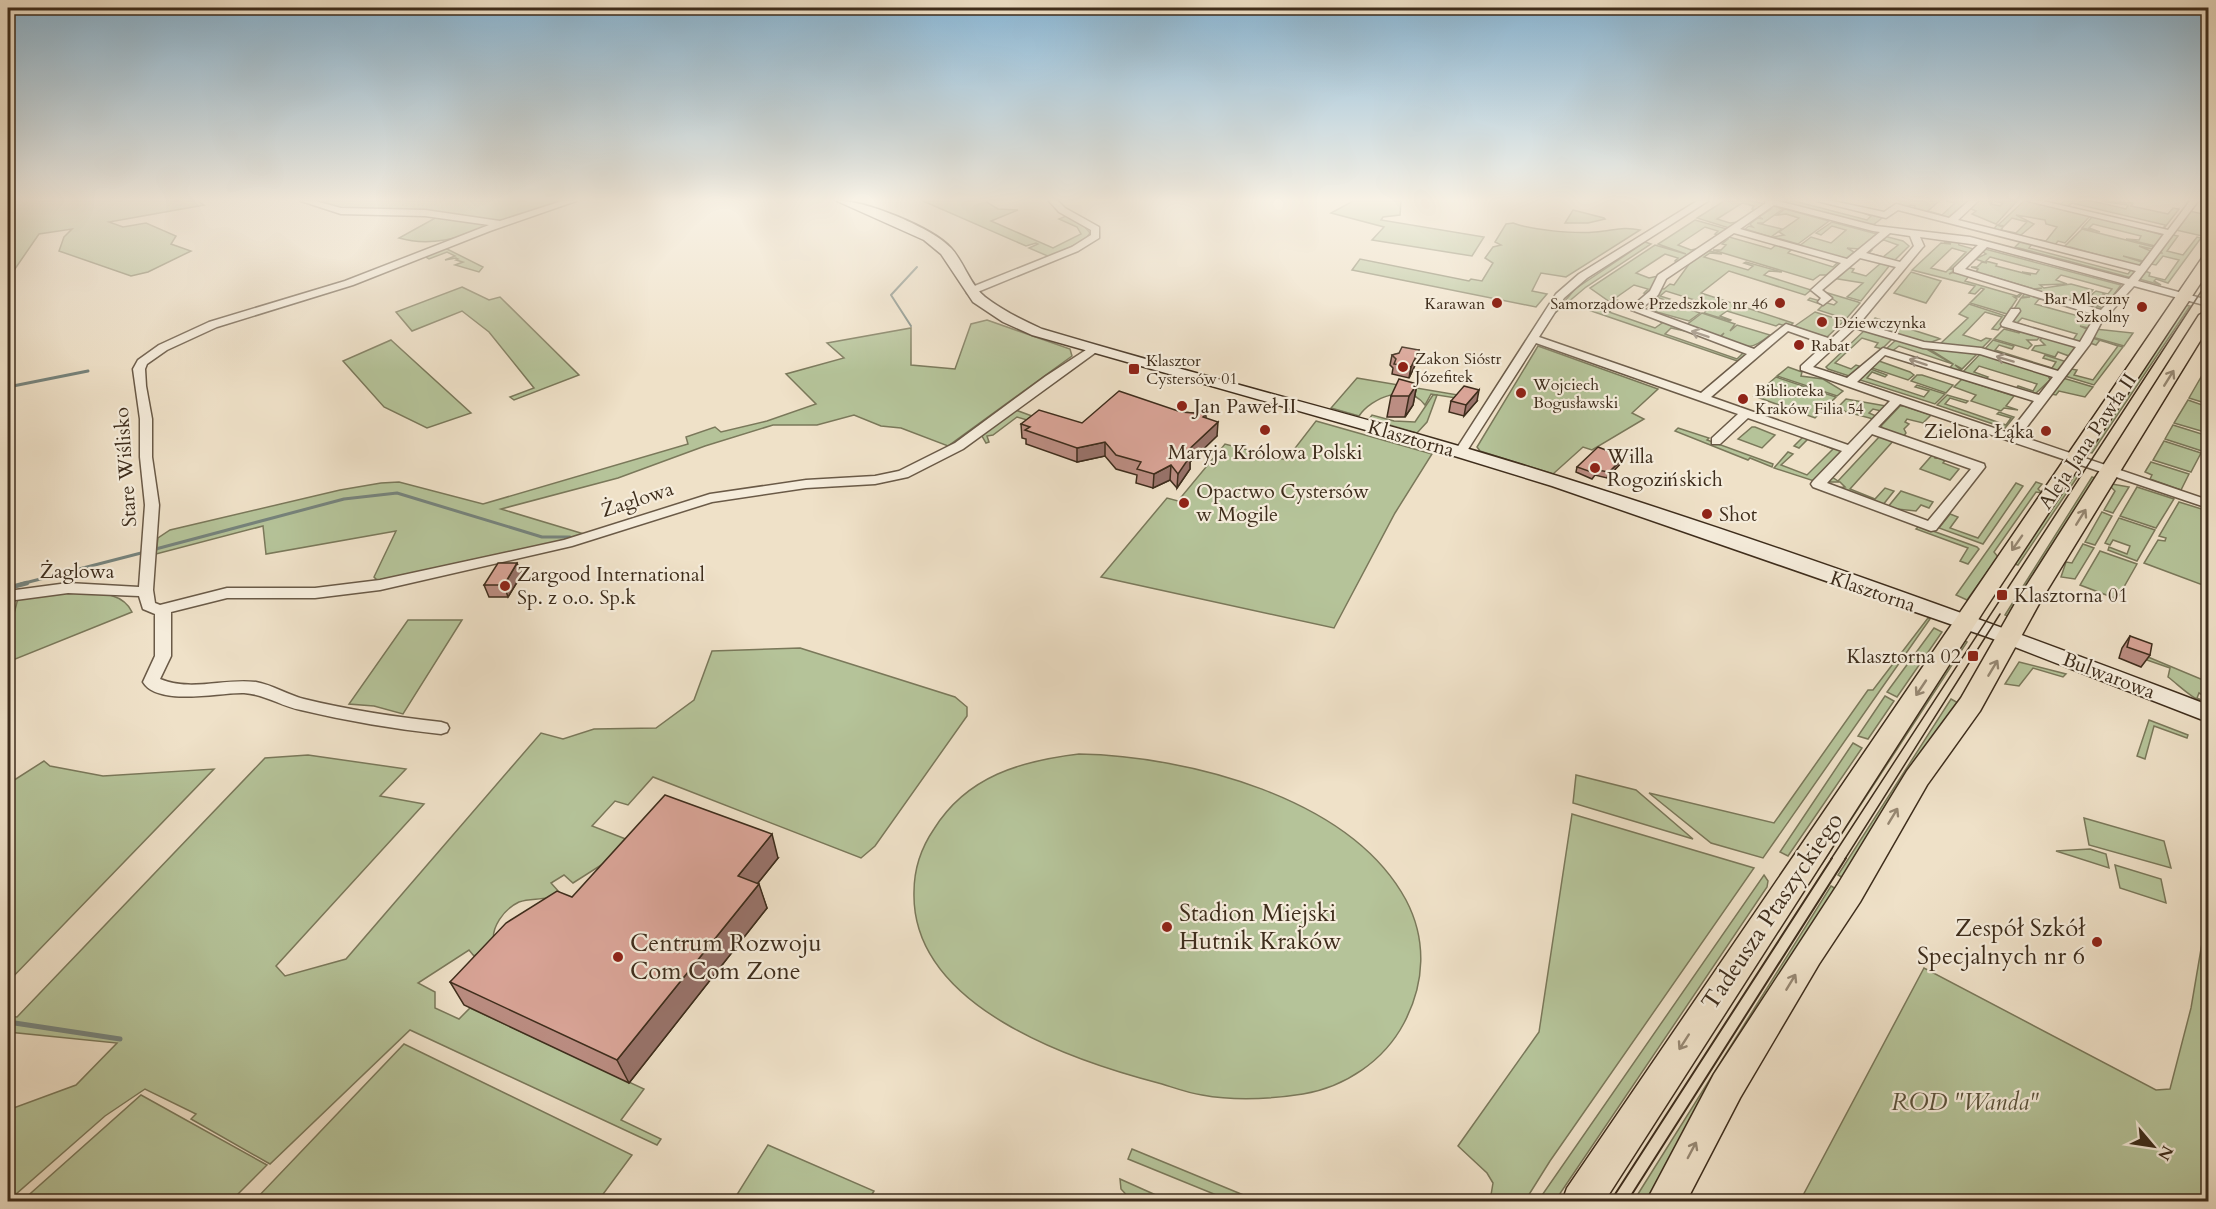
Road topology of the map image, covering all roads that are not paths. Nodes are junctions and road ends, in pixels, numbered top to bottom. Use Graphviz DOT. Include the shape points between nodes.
graph roads {
  1 [pos="415,257"];
  2 [pos="950,257"];
  3 [pos="1055,257"];
  4 [pos="1614,257"];
  5 [pos="1690,257"];
  6 [pos="1832,257"];
  7 [pos="1854,257"];
  8 [pos="1871,257"];
  9 [pos="1908,257"];
  10 [pos="1971,257"];
  11 [pos="2038,257"];
  12 [pos="2094,257"];
  13 [pos="2152,257"];
  14 [pos="2208,261"];
  15 [pos="1848,262"];
  16 [pos="1900,265"];
  17 [pos="2142,270"];
  18 [pos="2133,281"];
  19 [pos="1816,290"];
  20 [pos="971,291"];
  21 [pos="2184,296"];
  22 [pos="1806,297"];
  23 [pos="1823,302"];
  24 [pos="2208,303"];
  25 [pos="2015,311"];
  26 [pos="2104,314"];
  27 [pos="2208,315"];
  28 [pos="1853,324"];
  29 [pos="1532,338"];
  30 [pos="1833,343"];
  31 [pos="2083,346"];
  32 [pos="1093,350"];
  33 [pos="1755,353"];
  34 [pos="2061,376"];
  35 [pos="1849,383"];
  36 [pos="1704,397"];
  37 [pos="1898,399"];
  38 [pos="2042,400"];
  39 [pos="1746,412"];
  40 [pos="1871,429"];
  41 [pos="2012,438"];
  42 [pos="1716,441"];
  43 [pos="1851,450"];
  44 [pos="1461,452"];
  45 [pos="2074,459"];
  46 [pos="2111,471"];
  47 [pos="2208,504"];
  48 [pos="146,590"];
  49 [pos="8,596"];
  50 [pos="163,609"];
  51 [pos="1964,621"];
  52 [pos="2010,637"];
  53 [pos="2208,714"];
  54 [pos="441,728"];
  55 [pos="1581,1202"];
  56 [pos="1665,1202"];
  1 -- 48 [label="street, Stare Wiślisko" via="310,297 201,330 142,362 140,386 152,505"];
  2 -- 20 [label="street, Klasztorna"];
  3 -- 20 [label="street"];
  4 -- 29 [label="street" via="1556,300"];
  33 -- 5 [label="street, one-way" via="1634,309 1655,291 1659,279"];
  6 -- 15 [label="street"];
  7 -- 15 [label="street"];
  8 -- 16 [label="street"];
  9 -- 16 [label="street"];
  10 -- 26 [label="street" via="1958,270"];
  11 -- 18 [label="street"];
  12 -- 17 [label="street"];
  13 -- 17 [label="street"];
  14 -- 21 [label="main road, Aleja Jana Pawła II"];
  15 -- 19 [label="street"];
  16 -- 28 [label="street"];
  17 -- 18 [label="street"];
  18 -- 21 [label="street"];
  18 -- 26 [label="street"];
  19 -- 22 [label="street"];
  19 -- 23 [label="street" via="1827,298"];
  20 -- 32 [label="street, Klasztorna" via="1008,319"];
  21 -- 24 [label="street"];
  21 -- 45 [label="main road, Aleja Jana Pawła II"];
  25 -- 31 [label="street" via="2006,324"];
  26 -- 31 [label="street"];
  46 -- 27 [label="main road, Aleja Jana Pawła II, one-way"];
  28 -- 30 [label="street"];
  34 -- 28 [label="street, one-way" via="1981,351 1923,345"];
  29 -- 36 [label="street"];
  29 -- 44 [label="street"];
  30 -- 33 [label="street" via="1786,327"];
  30 -- 35 [label="street" via="1805,368"];
  31 -- 34 [label="street"];
  32 -- 44 [label="street, Klasztorna"];
  32 -- 50 [label="street, Żaglowa" via="959,446 903,474 710,498 567,543 380,585 315,593 227,593"];
  33 -- 36 [label="street"];
  34 -- 38 [label="street"];
  35 -- 37 [label="street"];
  38 -- 35 [label="street, one-way" via="1882,351"];
  36 -- 39 [label="street"];
  37 -- 40 [label="street"];
  37 -- 41 [label="street"];
  38 -- 41 [label="street"];
  39 -- 42 [label="street"];
  39 -- 43 [label="street"];
  40 -- 43 [label="street"];
  40 -- 43 [label="street" via="1979,466 1931,527 1818,484"];
  41 -- 45 [label="street"];
  44 -- 51 [label="street, Klasztorna"];
  45 -- 46 [label="street"];
  45 -- 51 [label="main road, Aleja Jana Pawła II, one-way"];
  46 -- 47 [label="street"];
  52 -- 46 [label="main road, Aleja Jana Pawła II, one-way"];
  48 -- 49 [label="street, Żaglowa" via="53,588"];
  48 -- 50 [label="street" via="148,606"];
  50 -- 54 [label="street" via="163,656 151,682 193,692 257,688 299,704"];
  51 -- 52 [label="street, Klasztorna"];
  51 -- 55 [label="main road, Tadeusza Ptaszyckiego, one-way"];
  52 -- 53 [label="street, Bulwarowa"];
  56 -- 52 [label="main road, one-way" via="1713,1111 1777,1004"];
}
